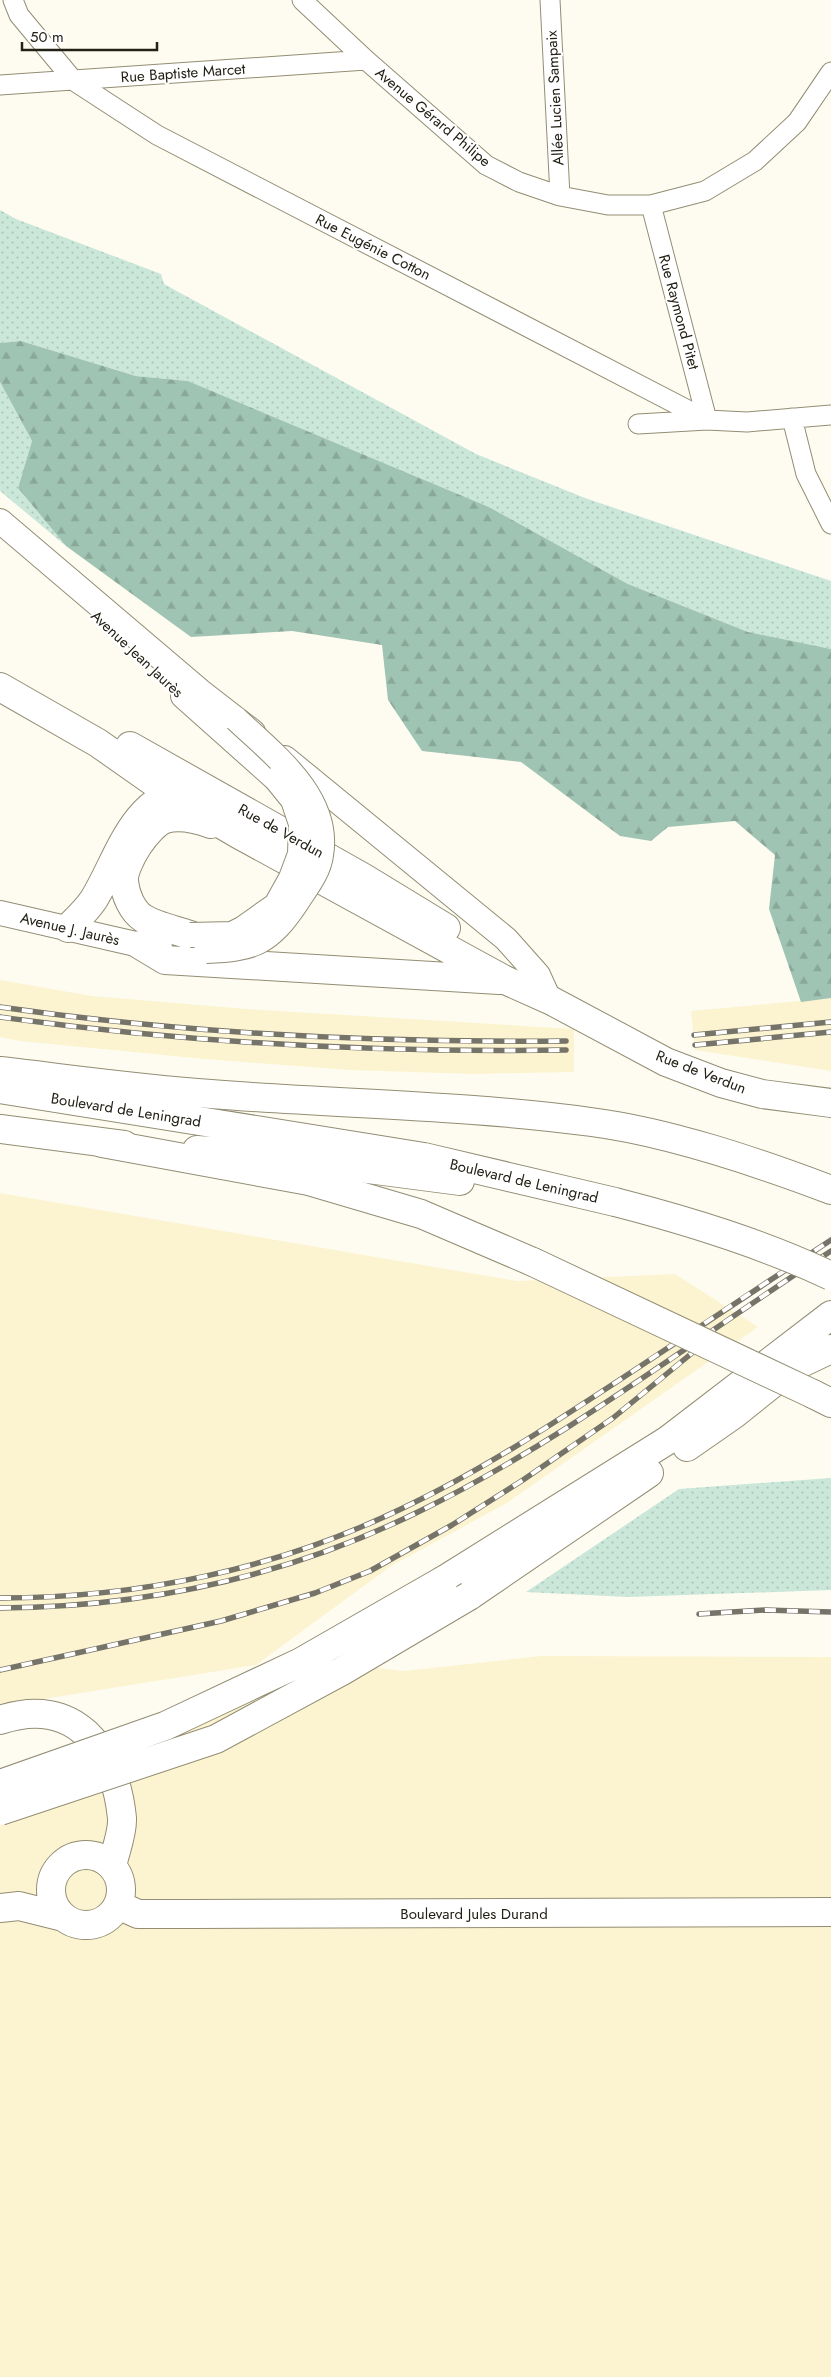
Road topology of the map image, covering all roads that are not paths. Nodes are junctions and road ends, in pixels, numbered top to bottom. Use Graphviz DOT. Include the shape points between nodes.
graph roads {
  1 [pos="14,0"];
  2 [pos="302,0"];
  3 [pos="550,0"];
  4 [pos="366,60"];
  5 [pos="831,72"];
  6 [pos="74,81"];
  7 [pos="0,85"];
  8 [pos="560,196"];
  9 [pos="651,205"];
  10 [pos="831,415"];
  11 [pos="792,418"];
  12 [pos="707,420"];
  13 [pos="638,424"];
  14 [pos="0,521"];
  15 [pos="831,524"];
  16 [pos="0,528"];
  17 [pos="0,676"];
  18 [pos="0,687"];
  19 [pos="236,720"];
  20 [pos="98,743"];
  21 [pos="172,795"];
  22 [pos="219,797"];
  23 [pos="139,818"];
  24 [pos="238,834"];
  25 [pos="0,912"];
  26 [pos="68,928"];
  27 [pos="198,943"];
  28 [pos="140,945"];
  29 [pos="505,980"];
  30 [pos="550,999"];
  31 [pos="0,1071"];
  32 [pos="0,1089"];
  33 [pos="831,1103"];
  34 [pos="0,1129"];
  35 [pos="102,1143"];
  36 [pos="825,1188"];
  37 [pos="615,1202"];
  38 [pos="831,1276"];
  39 [pos="831,1315"];
  40 [pos="831,1349"];
  41 [pos="822,1398"];
  42 [pos="0,1720"];
  43 [pos="0,1784"];
  44 [pos="0,1811"];
  45 [pos="112,1866"];
  46 [pos="118,1905"];
  47 [pos="0,1908"];
  48 [pos="831,1912"];
  49 [pos="63,1917"];
  1 -- 6 [label="street, Rue Eugénie Cotton" via="19,15"];
  2 -- 4 [label="street, Avenue Gérard Philipe"];
  3 -- 8 [label="street, Allée Lucien Sampaix"];
  4 -- 6 [label="street, Rue Baptiste Marcet"];
  4 -- 8 [label="street, Avenue Gérard Philipe" via="486,164 519,182"];
  5 -- 9 [label="street, Avenue Gérard Philipe" via="797,122 755,161 704,191"];
  6 -- 7 [label="street, Rue Baptiste Marcet"];
  6 -- 12 [label="street, Rue Eugénie Cotton" via="157,135"];
  8 -- 9 [label="street, Avenue Gérard Philipe" via="608,205"];
  9 -- 12 [label="street, Rue Raymond Pitet"];
  10 -- 11 [label="street"];
  11 -- 12 [label="street" via="748,422"];
  11 -- 15 [label="street" via="806,474"];
  12 -- 13 [label="street"];
  14 -- 19 [label="street, Avenue Jean Jaurès"];
  16 -- 27 [label="street, Avenue Jean Jaurès, bridge" via="276,780 293,800 301,824 300,854 276,905 237,932"];
  17 -- 22 [label="main road, Rue de Verdun"];
  18 -- 20 [label="main road, Rue de Verdun"];
  19 -- 27 [label="street, bridge" via="292,771 303,786 321,832 321,856 311,881 278,927 253,946 241,950"];
  19 -- 30 [label="street" via="506,939 538,975"];
  20 -- 21 [label="main road, Rue de Verdun"];
  20 -- 23 [label="main road" via="134,781 140,806"];
  21 -- 22 [label="main road" via="184,790"];
  21 -- 23 [label="main road" via="153,802"];
  21 -- 24 [label="main road, Rue de Verdun"];
  22 -- 30 [label="main road, Rue de Verdun" via="409,906 527,979"];
  23 -- 26 [label="main road" via="93,900"];
  24 -- 27 [label="main road" via="206,822 177,817 164,820 149,831 134,852 124,880 129,901 142,918"];
  24 -- 29 [label="main road, Rue de Verdun"];
  25 -- 26 [label="street, Avenue J. Jaurès"];
  26 -- 28 [label="street, Avenue J. Jaurès"];
  27 -- 28 [label="street"];
  28 -- 29 [label="main road" via="165,960"];
  29 -- 30 [label="main road, Rue de Verdun"];
  30 -- 33 [label="main road, Rue de Verdun" via="666,1062 721,1083 762,1094"];
  31 -- 36 [label="main road" via="210,1094 455,1108 592,1122 729,1155"];
  32 -- 37 [label="main road, Boulevard de Leningrad" via="424,1157"];
  34 -- 35 [label="main road, Boulevard de Leningrad"];
  35 -- 37 [label="main road, Boulevard de Leningrad" via="261,1155"];
  35 -- 41 [label="main road, bridge" via="309,1181 421,1214 533,1262"];
  37 -- 38 [label="main road, bridge" via="691,1222"];
  39 -- 43 [label="main road, bridge" via="668,1440 444,1580 301,1662 165,1726"];
  40 -- 44 [label="main road, bridge" via="793,1367 733,1415 469,1596 342,1671 216,1739"];
  42 -- 45 [label="main road" via="19,1714 56,1715 83,1728 98,1745 114,1782 122,1820"];
  45 -- 46 [label="main road" via="121,1884"];
  45 -- 49 [label="main road" via="92,1855 69,1859 60,1866 51,1886 54,1903"];
  46 -- 48 [label="main road, Boulevard Jules Durand" via="138,1914"];
  46 -- 49 [label="main road" via="106,1919 89,1925 80,1925"];
  47 -- 49 [label="main road" via="20,1906"];
}
